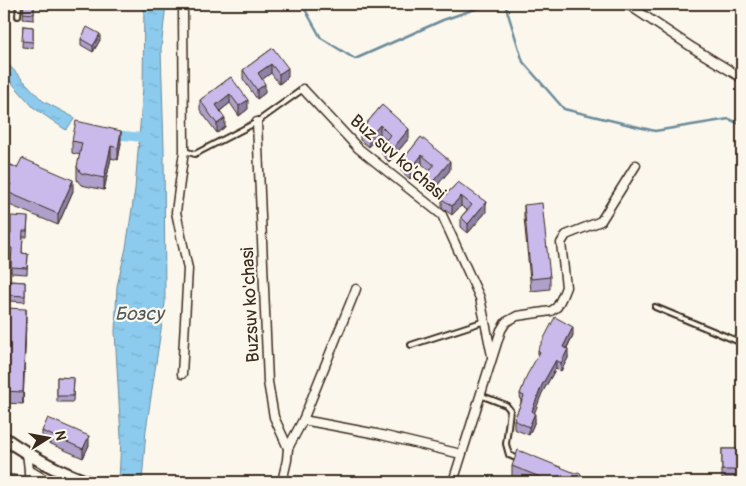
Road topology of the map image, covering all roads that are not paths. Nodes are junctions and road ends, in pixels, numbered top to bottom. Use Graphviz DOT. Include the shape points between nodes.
graph roads {
  1 [pos="19,4"];
  2 [pos="627,4"];
  3 [pos="183,12"];
  4 [pos="18,16"];
  5 [pos="742,78"];
  6 [pos="304,89"];
  7 [pos="256,122"];
  8 [pos="184,150"];
  9 [pos="636,165"];
  10 [pos="356,288"];
  11 [pos="655,307"];
  12 [pos="485,321"];
  13 [pos="742,343"];
  14 [pos="411,346"];
  15 [pos="492,358"];
  16 [pos="182,374"];
  17 [pos="480,395"];
  18 [pos="303,420"];
  19 [pos="4,438"];
  20 [pos="288,448"];
  21 [pos="27,453"];
  22 [pos="461,454"];
  23 [pos="526,462"];
  24 [pos="29,470"];
  25 [pos="28,482"];
  26 [pos="49,482"];
  27 [pos="88,482"];
  28 [pos="282,482"];
  29 [pos="453,482"];
  1 -- 4 [label="lane"];
  2 -- 5 [label="street"];
  3 -- 8 [label="street"];
  6 -- 7 [label="lane, Buz suv ko'chasi"];
  6 -- 12 [label="street, Buz suv ko'chasi" via="358,148 442,215 480,298"];
  7 -- 8 [label="lane, Buz suv ko'chasi" via="195,154"];
  7 -- 20 [label="street, Buzsuv ko'chasi" via="268,382 274,417"];
  8 -- 16 [label="street" via="176,212 188,269"];
  9 -- 15 [label="street" via="601,221 566,235 561,243 566,287 557,307 551,311 517,316 506,322"];
  10 -- 18 [label="street"];
  11 -- 13 [label="lane"];
  12 -- 14 [label="lane"];
  12 -- 15 [label="street, Buz suv ko'chasi"];
  15 -- 17 [label="street"];
  17 -- 22 [label="street"];
  17 -- 23 [label="lane" via="506,405 510,410 507,450 509,455"];
  18 -- 20 [label="street"];
  18 -- 22 [label="street"];
  19 -- 21 [label="main road"];
  20 -- 28 [label="street"];
  21 -- 24 [label="street"];
  21 -- 27 [label="main road"];
  22 -- 29 [label="street"];
  24 -- 25 [label="street"];
  24 -- 26 [label="street"];
}
